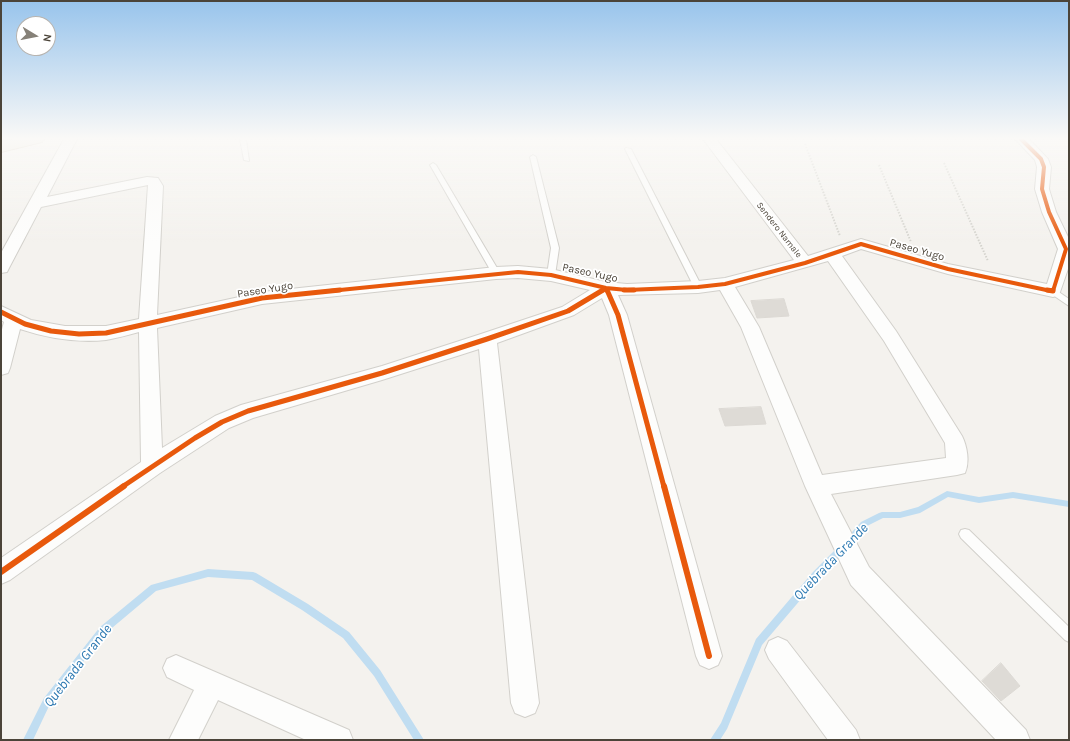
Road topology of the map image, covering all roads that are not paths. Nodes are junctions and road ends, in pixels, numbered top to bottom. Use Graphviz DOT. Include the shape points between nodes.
graph roads {
  1 [pos="52,174"];
  2 [pos="438,174"];
  3 [pos="537,174"];
  4 [pos="640,174"];
  5 [pos="736,174"];
  6 [pos="1043,174"];
  7 [pos="36,204"];
  8 [pos="1067,250"];
  9 [pos="839,252"];
  10 [pos="805,263"];
  11 [pos="1,268"];
  12 [pos="496,274"];
  13 [pos="551,275"];
  14 [pos="725,284"];
  15 [pos="698,287"];
  16 [pos="606,288"];
  17 [pos="1053,291"];
  18 [pos="1069,303"];
  19 [pos="7,316"];
  20 [pos="148,323"];
  21 [pos="487,339"];
  22 [pos="1,368"];
  23 [pos="152,466"];
  24 [pos="816,486"];
  25 [pos="965,534"];
  26 [pos="1,572"];
  27 [pos="1069,636"];
  28 [pos="778,650"];
  29 [pos="709,656"];
  30 [pos="176,668"];
  31 [pos="212,684"];
  32 [pos="525,704"];
  33 [pos="182,740"];
  34 [pos="339,740"];
  35 [pos="846,740"];
  36 [pos="1016,740"];
  1 -- 7 [label="street"];
  2 -- 12 [label="lane"];
  3 -- 13 [label="lane" via="555,248"];
  4 -- 15 [label="lane"];
  5 -- 10 [label="street, Sendero Namale"];
  6 -- 8 [label="street" via="1042,189 1049,212"];
  7 -- 11 [label="street"];
  7 -- 20 [label="street" via="153,182 156,186"];
  8 -- 17 [label="street"];
  9 -- 10 [label="street, Paseo Yugo"];
  9 -- 17 [label="street, Paseo Yugo" via="861,244 948,269"];
  9 -- 24 [label="street" via="955,442 957,466"];
  10 -- 14 [label="street, Paseo Yugo"];
  12 -- 13 [label="street, Paseo Yugo" via="518,272"];
  12 -- 20 [label="street, Paseo Yugo" via="262,298"];
  13 -- 16 [label="street, Paseo Yugo"];
  14 -- 15 [label="street, Paseo Yugo"];
  14 -- 24 [label="street" via="750,327"];
  15 -- 16 [label="street, Paseo Yugo" via="627,290"];
  16 -- 21 [label="street" via="568,311"];
  16 -- 29 [label="street" via="618,315"];
  17 -- 18 [label="lane"];
  19 -- 20 [label="street, Paseo Yugo" via="49,330 88,334 106,333"];
  19 -- 22 [label="street"];
  20 -- 23 [label="street"];
  21 -- 23 [label="street" via="382,373 248,411 222,422"];
  21 -- 32 [label="street"];
  23 -- 26 [label="street"];
  24 -- 36 [label="street" via="860,576"];
  25 -- 27 [label="lane"];
  28 -- 35 [label="street"];
  30 -- 31 [label="street"];
  31 -- 33 [label="street"];
  31 -- 34 [label="street"];
}
